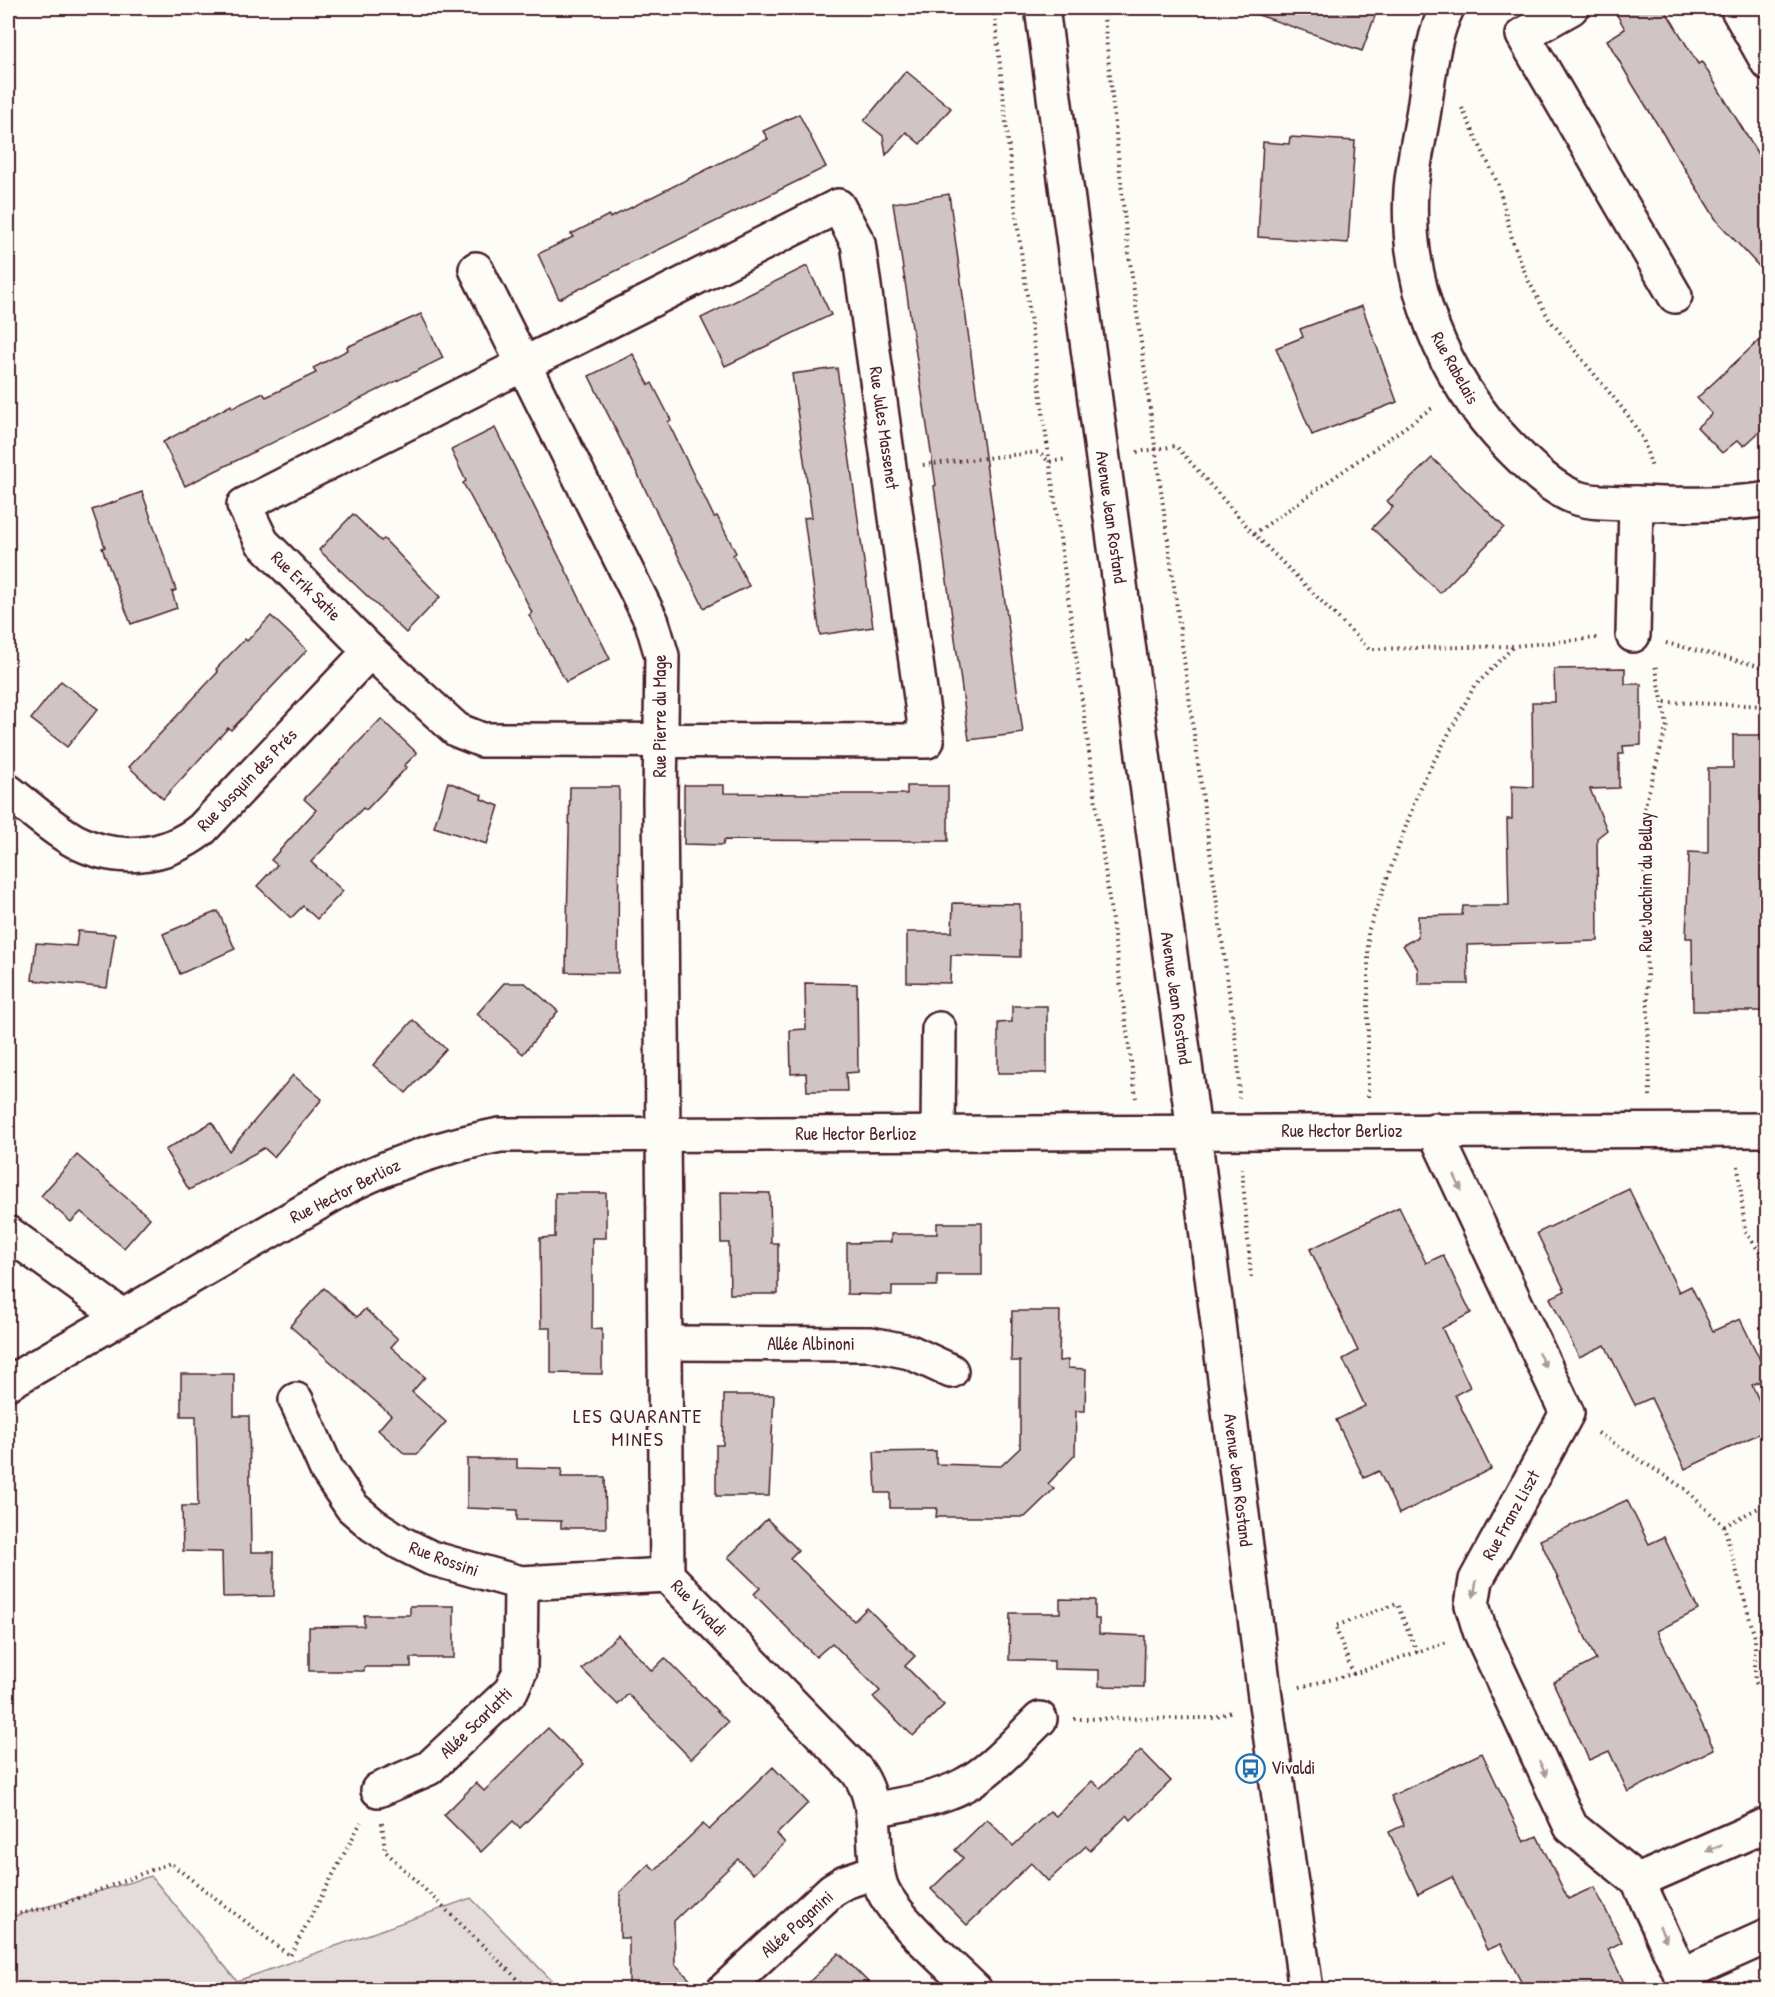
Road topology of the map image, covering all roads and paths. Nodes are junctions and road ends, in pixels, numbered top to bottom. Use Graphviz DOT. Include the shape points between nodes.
graph roads {
  1 [pos="994,8"];
  2 [pos="1042,8"];
  3 [pos="1103,8"];
  4 [pos="1447,8"];
  5 [pos="1571,8"];
  6 [pos="1737,8"];
  7 [pos="1767,63"];
  8 [pos="1459,102"];
  9 [pos="476,268"];
  10 [pos="1675,296"];
  11 [pos="522,365"];
  12 [pos="1462,387"];
  13 [pos="1156,450"];
  14 [pos="1102,454"];
  15 [pos="1049,462"];
  16 [pos="890,469"];
  17 [pos="1767,499"];
  18 [pos="1649,504"];
  19 [pos="1254,534"];
  20 [pos="1633,635"];
  21 [pos="1514,646"];
  22 [pos="370,651"];
  23 [pos="1767,668"];
  24 [pos="1665,702"];
  25 [pos="1767,706"];
  26 [pos="661,739"];
  27 [pos="8,791"];
  28 [pos="939,1029"];
  29 [pos="1367,1130"];
  30 [pos="1434,1130"];
  31 [pos="1650,1130"];
  32 [pos="1734,1130"];
  33 [pos="1767,1130"];
  34 [pos="1194,1131"];
  35 [pos="1239,1131"];
  36 [pos="1141,1132"];
  37 [pos="663,1134"];
  38 [pos="938,1134"];
  39 [pos="8,1233"];
  40 [pos="1767,1264"];
  41 [pos="1252,1286"];
  42 [pos="122,1316"];
  43 [pos="666,1343"];
  44 [pos="951,1371"];
  45 [pos="8,1383"];
  46 [pos="296,1400"];
  47 [pos="1567,1413"];
  48 [pos="1767,1503"];
  49 [pos="1724,1526"];
  50 [pos="667,1575"];
  51 [pos="521,1583"];
  52 [pos="1480,1631"];
  53 [pos="1418,1652"];
  54 [pos="1353,1674"];
  55 [pos="1298,1676"];
  56 [pos="1299,1687"];
  57 [pos="1265,1697"];
  58 [pos="1301,1699"];
  59 [pos="1767,1704"];
  60 [pos="1040,1719"];
  61 [pos="378,1790"];
  62 [pos="873,1810"];
  63 [pos="1767,1824"];
  64 [pos="877,1871"];
  65 [pos="1638,1881"];
  66 [pos="8,1916"];
  67 [pos="1767,1936"];
  68 [pos="529,1989"];
  69 [pos="724,1989"];
  70 [pos="975,1989"];
  71 [pos="1306,1989"];
  1 -- 15 [label="path"];
  2 -- 14 [label="street, Avenue Jean Rostand"];
  3 -- 13 [label="path" via="1126,232"];
  4 -- 12 [label="street, Rue Rabelais" via="1437,40 1411,187 1411,232 1416,270 1432,329"];
  5 -- 10 [label="street" via="1524,35"];
  6 -- 7 [label="street"];
  8 -- 18 [label="path" via="1498,184 1527,278 1549,319 1643,439"];
  9 -- 11 [label="street, Rue Pierre du Mage"];
  11 -- 16 [label="street, Rue Jules Massenet" via="838,206 858,243"];
  11 -- 22 [label="street, Rue Erik Satie" via="244,505 262,542"];
  11 -- 26 [label="street, Rue Pierre du Mage" via="655,629 662,656"];
  12 -- 18 [label="street, Rue Rabelais" via="1499,436 1537,473 1559,488 1598,502"];
  12 -- 19 [label="path"];
  13 -- 14 [label="path"];
  13 -- 19 [label="path" via="1176,446"];
  13 -- 35 [label="path" via="1238,1058"];
  14 -- 15 [label="path"];
  14 -- 34 [label="street, Avenue Jean Rostand"];
  15 -- 16 [label="path" via="1039,452"];
  15 -- 36 [label="path"];
  16 -- 26 [label="street, Rue Jules Massenet" via="927,741"];
  17 -- 18 [label="street, Rue Rabelais"];
  18 -- 20 [label="street"];
  19 -- 21 [label="path" via="1369,649"];
  20 -- 21 [label="path"];
  20 -- 23 [label="path"];
  20 -- 24 [label="path, Rue Joachim du Bellay" via="1654,660"];
  21 -- 29 [label="path" via="1474,687 1420,787 1368,932"];
  22 -- 26 [label="street, Rue Erik Satie" via="457,730 482,740"];
  22 -- 27 [label="street, Rue Josquin des Prés" via="202,829 174,846 136,856 88,847"];
  24 -- 25 [label="path"];
  24 -- 31 [label="path, Rue Joachim du Bellay" via="1668,725 1643,813"];
  26 -- 37 [label="street, Rue Pierre du Mage"];
  28 -- 38 [label="street"];
  29 -- 30 [label="street, Rue Hector Berlioz"];
  29 -- 35 [label="street, Rue Hector Berlioz"];
  30 -- 31 [label="street, Rue Hector Berlioz"];
  30 -- 47 [label="street, one-way"];
  31 -- 32 [label="street, Rue Hector Berlioz"];
  32 -- 33 [label="street, Rue Hector Berlioz"];
  32 -- 40 [label="path" via="1745,1231"];
  34 -- 35 [label="street, Rue Hector Berlioz"];
  34 -- 36 [label="street, Rue Hector Berlioz"];
  34 -- 57 [label="street, Avenue Jean Rostand"];
  35 -- 41 [label="path"];
  36 -- 38 [label="street, Rue Hector Berlioz"];
  37 -- 38 [label="street, Rue Hector Berlioz"];
  37 -- 42 [label="street, Rue Hector Berlioz" via="500,1135 408,1159 351,1184"];
  37 -- 43 [label="street, Rue Vivaldi"];
  39 -- 42 [label="street"];
  42 -- 45 [label="street, Rue Hector Berlioz"];
  43 -- 44 [label="street, Allée Albinoni" via="871,1344 910,1352"];
  43 -- 50 [label="street, Rue Vivaldi"];
  46 -- 51 [label="street, Rue Rossini" via="337,1487 373,1525 431,1558"];
  47 -- 49 [label="path" via="1685,1489"];
  47 -- 52 [label="street, Rue Franz Liszt, one-way" via="1476,1580 1472,1605"];
  48 -- 49 [label="path"];
  49 -- 59 [label="path" via="1755,1638 1755,1681"];
  50 -- 51 [label="street, Rue Rossini"];
  50 -- 62 [label="street, Rue Vivaldi" via="857,1771"];
  51 -- 61 [label="street, Allée Scarlatti" via="520,1671 512,1691 429,1768"];
  52 -- 53 [label="path"];
  52 -- 65 [label="street, Rue Franz Liszt, one-way" via="1571,1827"];
  53 -- 54 [label="path"];
  53 -- 54 [label="path" via="1397,1604 1335,1626"];
  54 -- 56 [label="path"];
  55 -- 56 [label="path"];
  56 -- 58 [label="path"];
  57 -- 60 [label="path" via="1215,1718"];
  57 -- 71 [label="street, Avenue Jean Rostand"];
  60 -- 62 [label="street" via="964,1785 930,1798"];
  61 -- 66 [label="path" via="290,1956 170,1863 60,1905"];
  61 -- 68 [label="path" via="385,1851"];
  62 -- 64 [label="street, Rue Vivaldi"];
  63 -- 65 [label="street, one-way"];
  64 -- 69 [label="street, Allée Paganini" via="832,1890"];
  64 -- 70 [label="street, Rue Vivaldi" via="893,1907"];
  65 -- 67 [label="street, one-way" via="1681,1975"];
}
